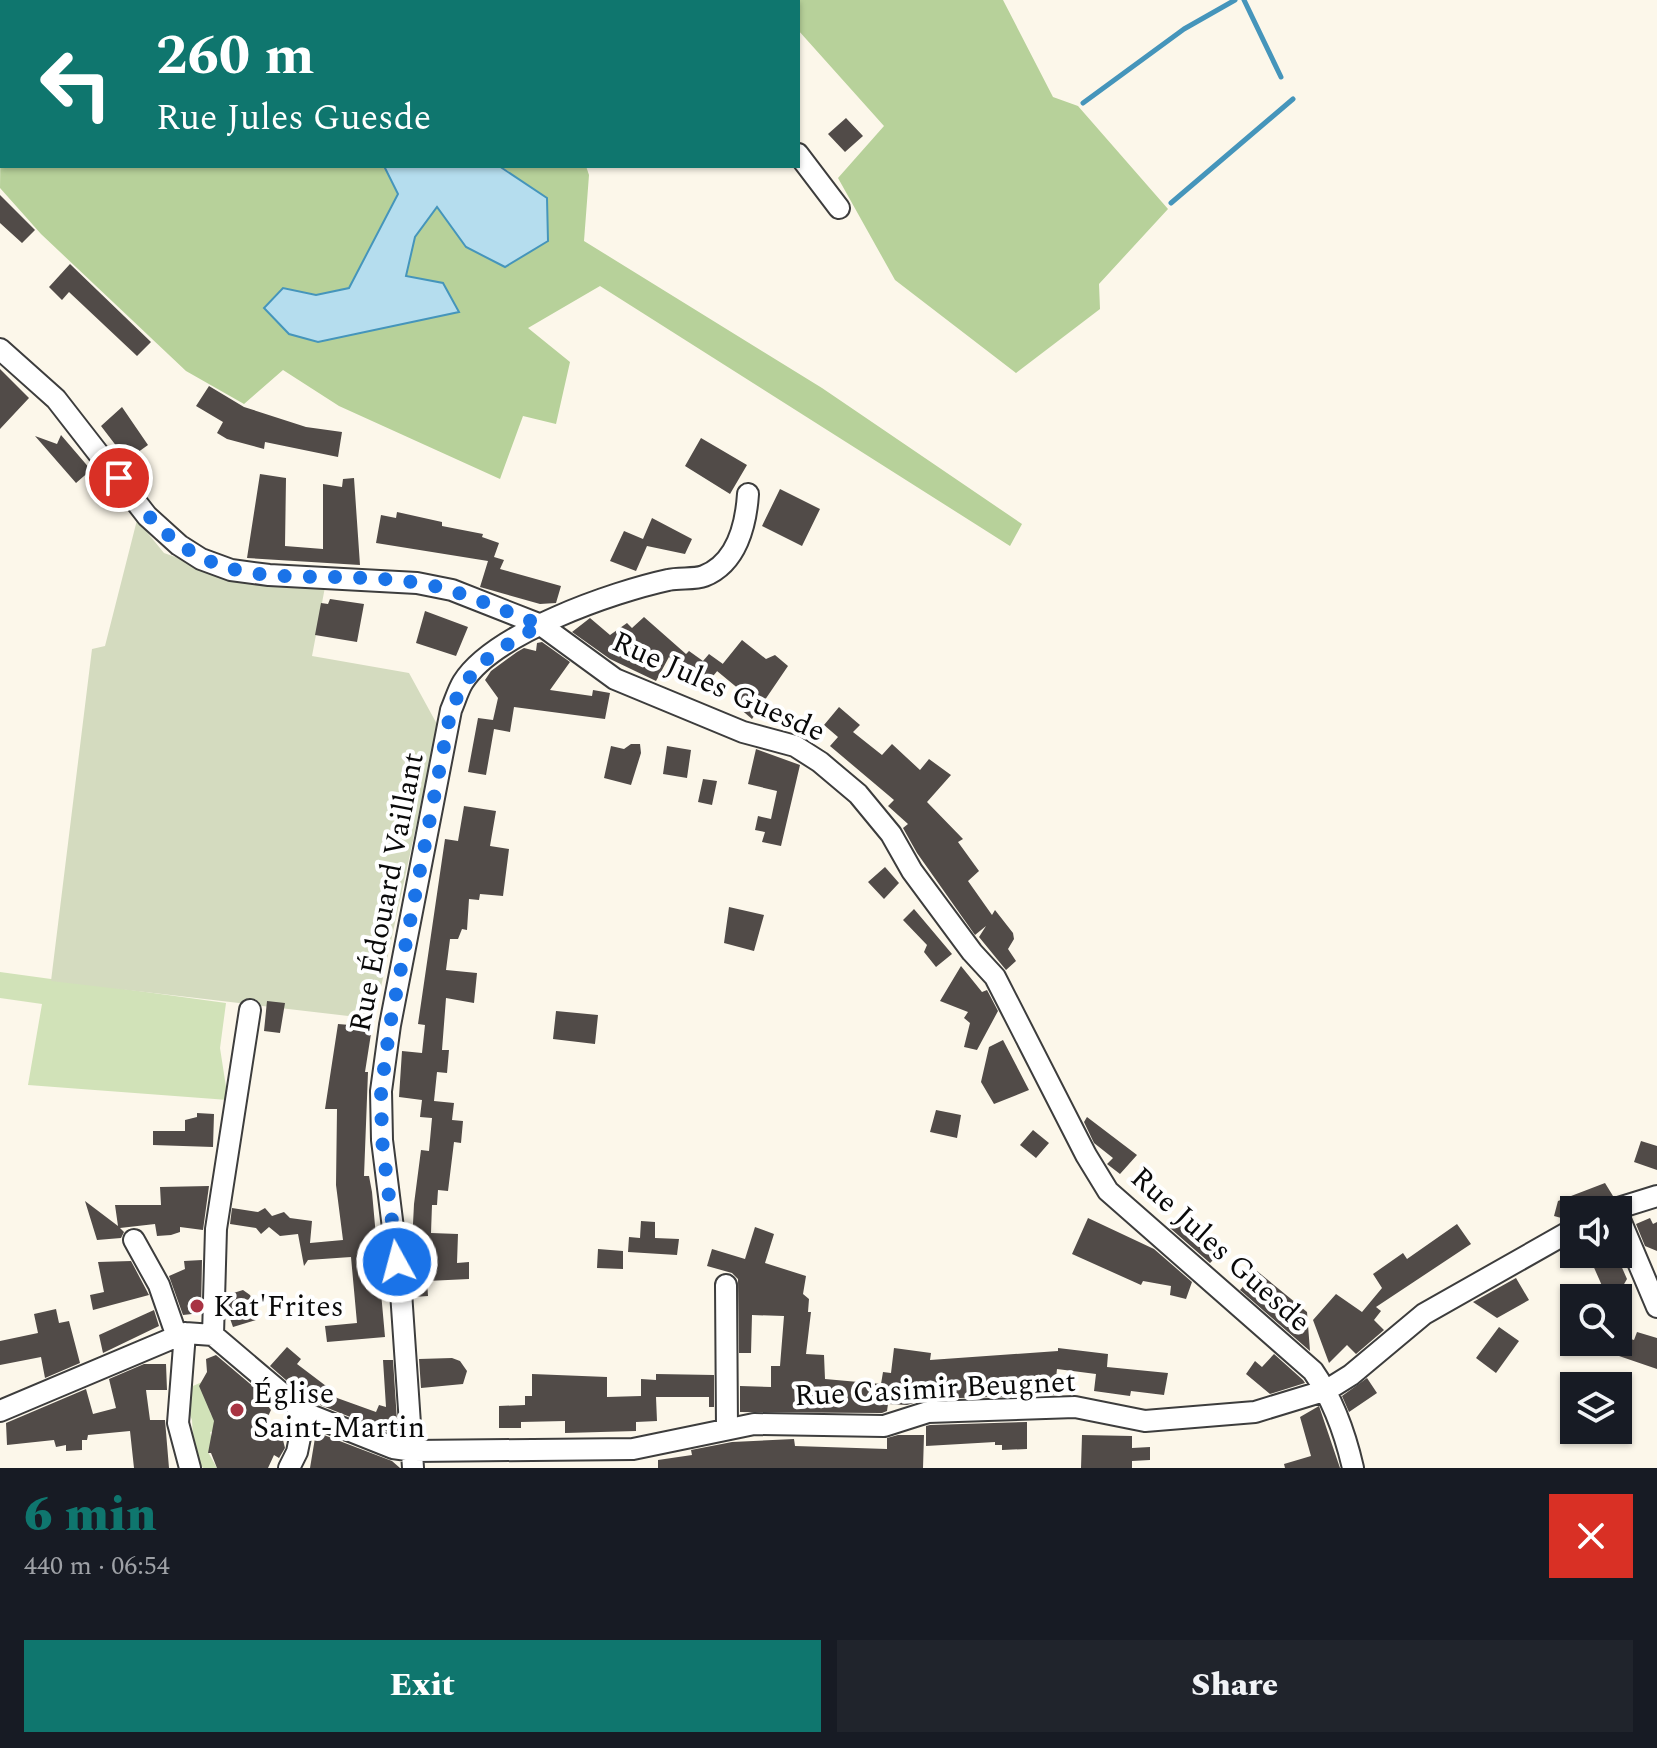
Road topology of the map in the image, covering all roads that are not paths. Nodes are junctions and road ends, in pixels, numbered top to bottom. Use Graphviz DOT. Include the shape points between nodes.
graph roads {
  1 [pos="800,157"];
  2 [pos="839,208"];
  3 [pos="0,349"];
  4 [pos="748,494"];
  5 [pos="541,625"];
  6 [pos="250,1010"];
  7 [pos="1657,1196"];
  8 [pos="1632,1205"];
  9 [pos="1560,1237"];
  10 [pos="134,1240"];
  11 [pos="1632,1250"];
  12 [pos="726,1285"];
  13 [pos="1657,1307"];
  14 [pos="180,1334"];
  15 [pos="213,1335"];
  16 [pos="1327,1390"];
  17 [pos="0,1411"];
  18 [pos="305,1413"];
  19 [pos="727,1429"];
  20 [pos="413,1460"];
  21 [pos="190,1468"];
  22 [pos="289,1468"];
  23 [pos="1353,1468"];
  1 -- 2 [label="street"];
  3 -- 5 [label="street, Rue Jules Guesde" via="56,399 147,516 201,559 269,575 417,583 452,590"];
  4 -- 5 [label="street, Rue Édouard Vaillant" via="745,528 729,556 705,575 611,596"];
  5 -- 16 [label="street, Rue Jules Guesde" via="615,679 743,732 795,746 858,794 995,977 1108,1191 1268,1330"];
  5 -- 20 [label="street, Rue Édouard Vaillant" via="499,649 464,680 451,710 390,1025 381,1091 382,1140 401,1292"];
  6 -- 15 [label="street" via="216,1229"];
  7 -- 8 [label="street"];
  9 -- 16 [label="street, Rue Casimir Beugnet" via="1424,1314"];
  10 -- 14 [label="street"];
  11 -- 13 [label="street"];
  12 -- 19 [label="street"];
  14 -- 15 [label="street"];
  14 -- 17 [label="street"];
  14 -- 21 [label="street" via="178,1423"];
  15 -- 18 [label="street, Rue Casimir Beugnet"];
  16 -- 19 [label="street, Rue Casimir Beugnet" via="1255,1412 1145,1421 1075,1407 928,1412 884,1426 754,1424"];
  16 -- 23 [label="street, Rue Jules Guesde"];
  18 -- 20 [label="street, Rue Casimir Beugnet"];
  18 -- 22 [label="street"];
  19 -- 20 [label="street, Rue Casimir Beugnet" via="633,1449"];
}
